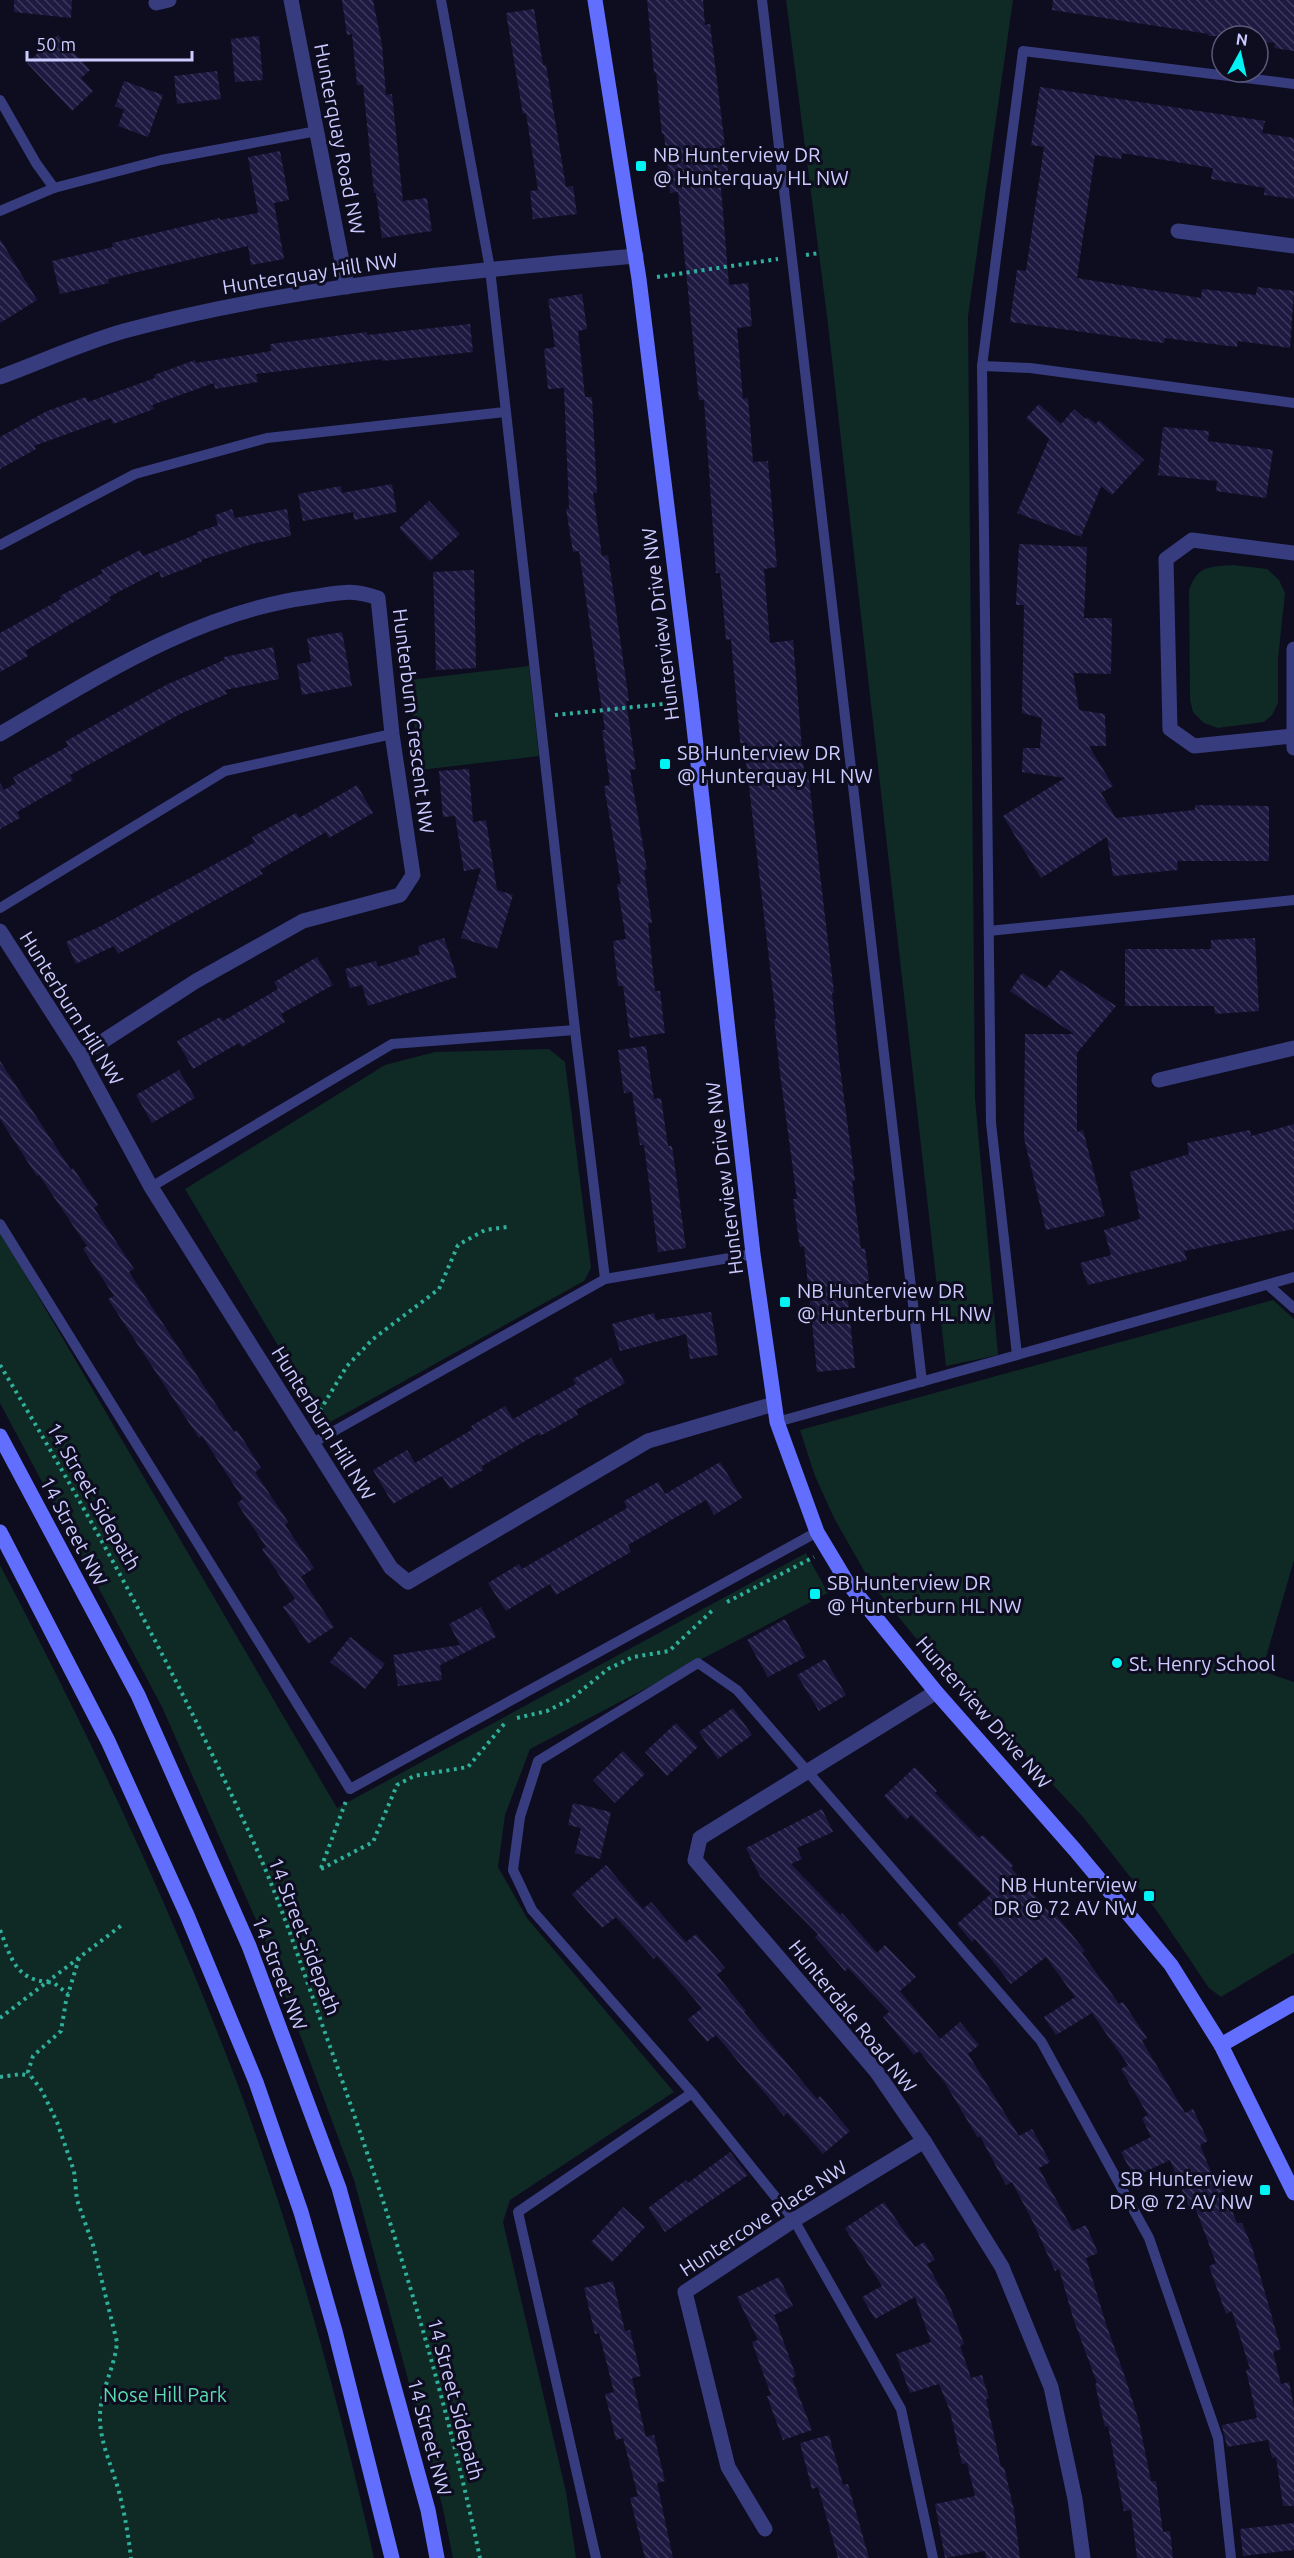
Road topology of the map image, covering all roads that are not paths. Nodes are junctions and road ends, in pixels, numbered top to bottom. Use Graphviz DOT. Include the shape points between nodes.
graph roads {
  1 [pos="291,0"];
  2 [pos="441,0"];
  3 [pos="595,0"];
  4 [pos="762,0"];
  5 [pos="1294,84"];
  6 [pos="0,100"];
  7 [pos="317,131"];
  8 [pos="54,188"];
  9 [pos="0,211"];
  10 [pos="1178,231"];
  11 [pos="1294,246"];
  12 [pos="636,256"];
  13 [pos="490,269"];
  14 [pos="347,287"];
  15 [pos="982,366"];
  16 [pos="0,377"];
  17 [pos="1294,403"];
  18 [pos="505,412"];
  19 [pos="0,545"];
  20 [pos="1294,553"];
  21 [pos="1294,649"];
  22 [pos="0,734"];
  23 [pos="392,734"];
  24 [pos="1293,736"];
  25 [pos="1294,748"];
  26 [pos="1294,900"];
  27 [pos="0,908"];
  28 [pos="989,931"];
  29 [pos="0,932"];
  30 [pos="575,1030"];
  31 [pos="1294,1048"];
  32 [pos="80,1056"];
  33 [pos="1159,1080"];
  34 [pos="152,1187"];
  35 [pos="0,1224"];
  36 [pos="753,1254"];
  37 [pos="1294,1277"];
  38 [pos="605,1279"];
  39 [pos="1268,1285"];
  40 [pos="1294,1308"];
  41 [pos="1017,1355"];
  42 [pos="922,1382"];
  43 [pos="774,1404"];
  44 [pos="777,1422"];
  45 [pos="0,1436"];
  46 [pos="308,1439"];
  47 [pos="0,1532"];
  48 [pos="818,1532"];
  49 [pos="936,1692"];
  50 [pos="809,1772"];
  51 [pos="1294,2003"];
  52 [pos="1221,2045"];
  53 [pos="692,2093"];
  54 [pos="924,2141"];
  55 [pos="1294,2193"];
  56 [pos="794,2220"];
  57 [pos="765,2529"];
  58 [pos="392,2558"];
  59 [pos="437,2558"];
  60 [pos="596,2558"];
  61 [pos="933,2558"];
  62 [pos="1083,2558"];
  63 [pos="1231,2558"];
  1 -- 7 [label="street, Hunterquay Road NW"];
  2 -- 13 [label="lane"];
  3 -- 12 [label="street, Hunterview Drive NW"];
  4 -- 42 [label="lane"];
  5 -- 15 [label="lane" via="1023,51"];
  6 -- 8 [label="lane"];
  7 -- 8 [label="lane" via="161,160"];
  7 -- 14 [label="street, Hunterquay Road NW"];
  8 -- 9 [label="lane"];
  10 -- 11 [label="street"];
  12 -- 13 [label="street, Hunterquay Hill NW"];
  12 -- 36 [label="street, Hunterview Drive NW"];
  13 -- 14 [label="street, Hunterquay Hill NW"];
  13 -- 18 [label="lane"];
  14 -- 16 [label="street, Hunterquay Hill NW" via="213,309 120,332"];
  15 -- 17 [label="lane" via="1030,368"];
  15 -- 28 [label="lane"];
  18 -- 19 [label="lane" via="256,441 135,474"];
  18 -- 30 [label="lane"];
  20 -- 24 [label="street" via="1192,540 1166,559 1170,729 1194,746"];
  21 -- 24 [label="street"];
  22 -- 23 [label="street, Hunterburn Crescent NW" via="116,666 188,631 276,602 358,590 378,598"];
  23 -- 27 [label="lane" via="225,771"];
  23 -- 32 [label="street, Hunterburn Crescent NW" via="413,875 400,895 303,921 196,981"];
  24 -- 25 [label="street"];
  26 -- 28 [label="lane"];
  28 -- 41 [label="lane" via="991,1123"];
  29 -- 32 [label="street, Hunterburn Hill NW"];
  30 -- 34 [label="lane" via="392,1044"];
  30 -- 38 [label="lane"];
  31 -- 33 [label="street"];
  32 -- 34 [label="street, Hunterburn Hill NW"];
  34 -- 46 [label="street, Hunterburn Hill NW"];
  35 -- 48 [label="lane" via="350,1790"];
  36 -- 38 [label="lane"];
  36 -- 43 [label="street, Hunterview Drive NW"];
  37 -- 39 [label="lane"];
  38 -- 46 [label="lane"];
  39 -- 40 [label="lane"];
  39 -- 41 [label="lane"];
  41 -- 42 [label="lane"];
  42 -- 44 [label="lane"];
  43 -- 44 [label="street, Hunterview Drive NW"];
  43 -- 46 [label="street, Hunterburn Hill NW" via="648,1441 408,1582 391,1568"];
  44 -- 48 [label="street, Hunterview Drive NW"];
  45 -- 59 [label="street, 14 Street NW" via="138,1695 249,1946 339,2188 428,2510"];
  47 -- 58 [label="street" via="108,1741 256,2082 335,2331"];
  48 -- 49 [label="street, Hunterview Drive NW" via="847,1581"];
  49 -- 50 [label="street, Hunterdale Road NW"];
  49 -- 52 [label="street, Hunterview Drive NW" via="1171,1965"];
  50 -- 53 [label="lane" via="737,1690 698,1663 538,1761 520,1817 513,1870 532,1910"];
  50 -- 54 [label="street, Hunterdale Road NW" via="700,1838 695,1860 876,2071"];
  50 -- 63 [label="lane" via="1041,2042 1149,2238 1218,2438"];
  51 -- 52 [label="street"];
  52 -- 55 [label="street, Hunterview Drive NW"];
  53 -- 56 [label="lane"];
  53 -- 60 [label="lane" via="518,2212"];
  54 -- 56 [label="street, Huntercove Place NW"];
  54 -- 62 [label="street, Hunterdale Road NW" via="1002,2266 1051,2387"];
  56 -- 57 [label="street, Huntercove Place NW" via="685,2292 728,2467"];
  56 -- 61 [label="lane" via="901,2409"];
}
